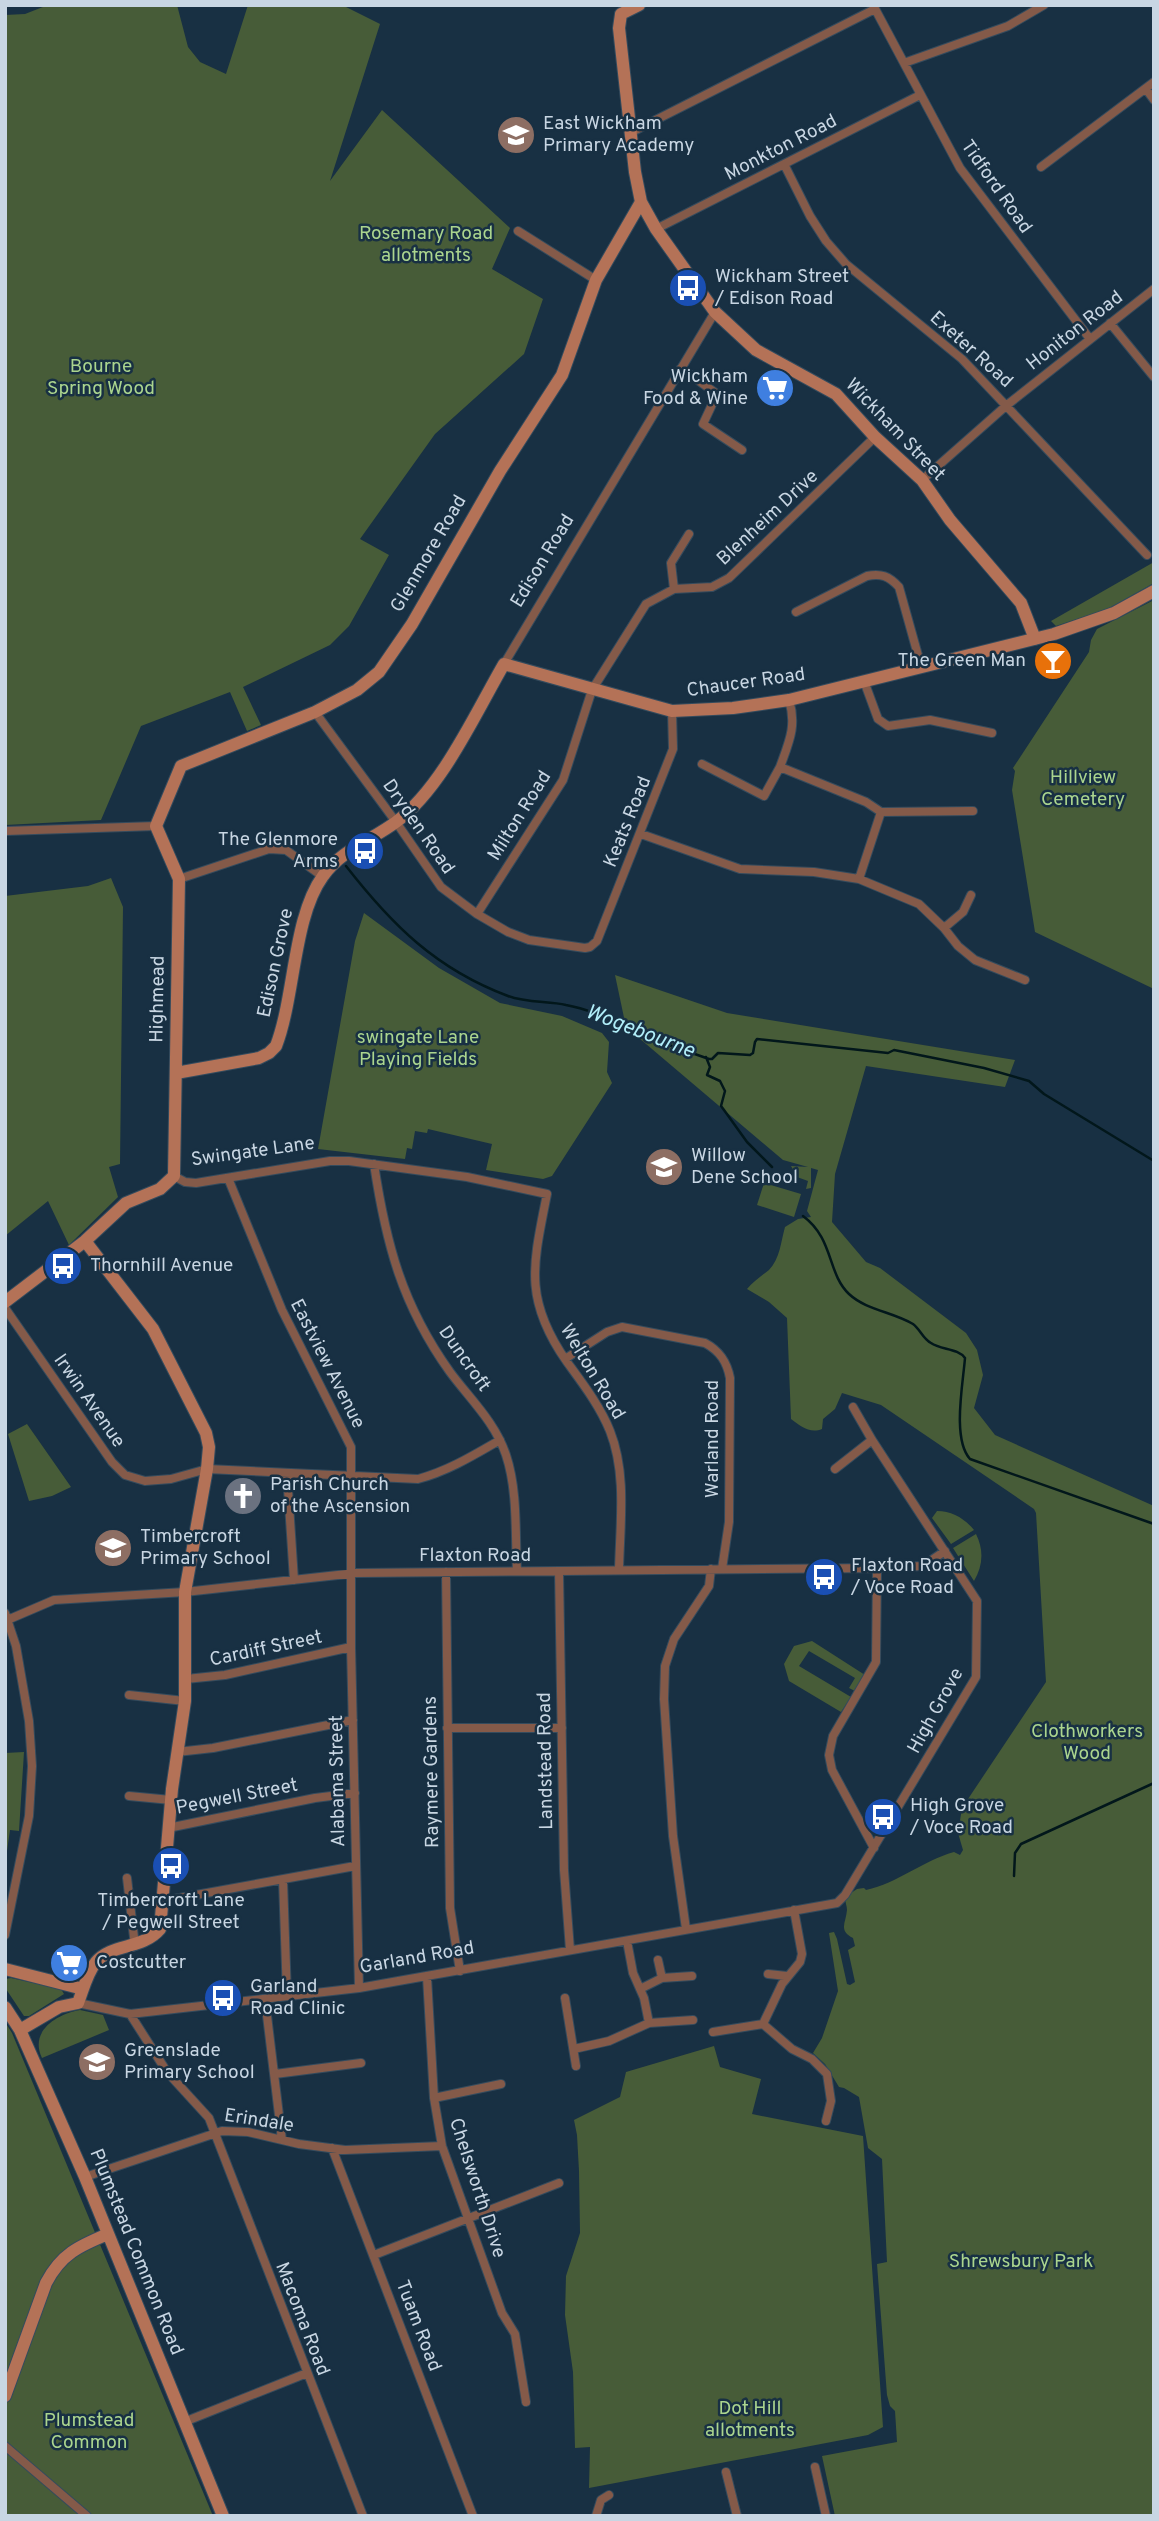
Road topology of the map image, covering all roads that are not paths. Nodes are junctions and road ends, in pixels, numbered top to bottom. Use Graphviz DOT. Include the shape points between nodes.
graph roads {
  1 [pos="639,5"];
  2 [pos="1044,5"];
  3 [pos="874,7"];
  4 [pos="616,10"];
  5 [pos="904,63"];
  6 [pos="1154,82"];
  7 [pos="1146,89"];
  8 [pos="920,95"];
  9 [pos="1154,100"];
  10 [pos="630,134"];
  11 [pos="784,164"];
  12 [pos="1041,167"];
  13 [pos="641,202"];
  14 [pos="656,229"];
  15 [pos="518,231"];
  16 [pos="596,280"];
  17 [pos="1154,289"];
  18 [pos="715,312"];
  19 [pos="1110,323"];
  20 [pos="1090,339"];
  21 [pos="681,368"];
  22 [pos="1154,377"];
  23 [pos="1007,405"];
  24 [pos="875,437"];
  25 [pos="742,450"];
  26 [pos="922,480"];
  27 [pos="689,534"];
  28 [pos="1147,555"];
  29 [pos="674,589"];
  30 [pos="1154,590"];
  31 [pos="796,612"];
  32 [pos="1035,639"];
  33 [pos="504,664"];
  34 [pos="921,666"];
  35 [pos="864,681"];
  36 [pos="592,690"];
  37 [pos="789,700"];
  38 [pos="672,711"];
  39 [pos="315,712"];
  40 [pos="992,733"];
  41 [pos="702,764"];
  42 [pos="780,767"];
  43 [pos="973,811"];
  44 [pos="881,812"];
  45 [pos="396,822"];
  46 [pos="156,827"];
  47 [pos="5,831"];
  48 [pos="640,834"];
  49 [pos="323,876"];
  50 [pos="179,879"];
  51 [pos="859,879"];
  52 [pos="971,895"];
  53 [pos="477,914"];
  54 [pos="944,928"];
  55 [pos="597,941"];
  56 [pos="1026,980"];
  57 [pos="176,1073"];
  58 [pos="374,1164"];
  59 [pos="174,1176"];
  60 [pos="228,1178"];
  61 [pos="547,1194"];
  62 [pos="85,1241"];
  63 [pos="5,1302"];
  64 [pos="5,1308"];
  65 [pos="565,1359"];
  66 [pos="853,1407"];
  67 [pos="500,1440"];
  68 [pos="872,1440"];
  69 [pos="207,1469"];
  70 [pos="835,1469"];
  71 [pos="287,1474"];
  72 [pos="351,1476"];
  73 [pos="945,1551"];
  74 [pos="877,1568"];
  75 [pos="711,1569"];
  76 [pos="722,1569"];
  77 [pos="619,1570"];
  78 [pos="517,1571"];
  79 [pos="559,1571"];
  80 [pos="446,1572"];
  81 [pos="351,1574"];
  82 [pos="294,1580"];
  83 [pos="185,1592"];
  84 [pos="6,1618"];
  85 [pos="351,1647"];
  86 [pos="186,1679"];
  87 [pos="129,1695"];
  88 [pos="185,1701"];
  89 [pos="352,1720"];
  90 [pos="447,1728"];
  91 [pos="562,1728"];
  92 [pos="177,1752"];
  93 [pos="355,1793"];
  94 [pos="129,1796"];
  95 [pos="171,1800"];
  96 [pos="168,1828"];
  97 [pos="874,1848"];
  98 [pos="355,1866"];
  99 [pos="127,1878"];
  100 [pos="283,1880"];
  101 [pos="163,1901"];
  102 [pos="824,1905"];
  103 [pos="793,1910"];
  104 [pos="686,1929"];
  105 [pos="5,1935"];
  106 [pos="627,1941"];
  107 [pos="135,1946"];
  108 [pos="570,1950"];
  109 [pos="658,1960"];
  110 [pos="5,1969"];
  111 [pos="460,1971"];
  112 [pos="768,1974"];
  113 [pos="692,1976"];
  114 [pos="787,1976"];
  115 [pos="426,1977"];
  116 [pos="662,1978"];
  117 [pos="359,1988"];
  118 [pos="83,1989"];
  119 [pos="640,1989"];
  120 [pos="287,1996"];
  121 [pos="565,1998"];
  122 [pos="265,1999"];
  123 [pos="78,2003"];
  124 [pos="5,2007"];
  125 [pos="130,2014"];
  126 [pos="694,2020"];
  127 [pos="649,2023"];
  128 [pos="763,2024"];
  129 [pos="20,2029"];
  130 [pos="713,2032"];
  131 [pos="573,2049"];
  132 [pos="361,2063"];
  133 [pos="576,2066"];
  134 [pos="275,2074"];
  135 [pos="501,2084"];
  136 [pos="434,2098"];
  137 [pos="826,2121"];
  138 [pos="214,2133"];
  139 [pos="282,2140"];
  140 [pos="442,2146"];
  141 [pos="332,2148"];
  142 [pos="85,2177"];
  143 [pos="559,2183"];
  144 [pos="467,2218"];
  145 [pos="108,2234"];
  146 [pos="374,2255"];
  147 [pos="307,2373"];
  148 [pos="5,2396"];
  149 [pos="526,2402"];
  150 [pos="184,2422"];
  151 [pos="5,2446"];
  152 [pos="815,2467"];
  153 [pos="726,2472"];
  154 [pos="605,2497"];
  155 [pos="87,2516"];
  156 [pos="223,2516"];
  157 [pos="363,2516"];
  158 [pos="473,2516"];
  159 [pos="596,2516"];
  160 [pos="737,2516"];
  161 [pos="826,2516"];
  1 -- 4 [label="street"];
  2 -- 5 [label="street" via="1008,26"];
  3 -- 5 [label="street, Tidford Road"];
  3 -- 10 [label="street"];
  4 -- 10 [label="street, Wickham Street"];
  5 -- 8 [label="street, Tidford Road"];
  6 -- 7 [label="street"];
  7 -- 9 [label="street"];
  7 -- 12 [label="street"];
  8 -- 11 [label="street, Monkton Road"];
  8 -- 20 [label="street, Tidford Road" via="960,168"];
  10 -- 13 [label="street, Wickham Street"];
  11 -- 14 [label="street, Monkton Road"];
  11 -- 23 [label="street, Exeter Road" via="810,216 846,264 962,359"];
  13 -- 14 [label="street, Wickham Street"];
  13 -- 16 [label="street, Glenmore Road"];
  14 -- 18 [label="street, Wickham Street"];
  15 -- 16 [label="street"];
  16 -- 39 [label="street, Glenmore Road" via="562,375 500,471 412,624 379,672 357,690"];
  17 -- 19 [label="street, Honiton Road"];
  18 -- 21 [label="street, Edison Road"];
  18 -- 24 [label="street, Wickham Street" via="756,350 836,394"];
  19 -- 20 [label="street, Honiton Road"];
  19 -- 22 [label="street"];
  20 -- 23 [label="street, Honiton Road"];
  21 -- 25 [label="street" via="717,394 703,424"];
  21 -- 33 [label="street, Edison Road"];
  23 -- 26 [label="street, Honiton Road"];
  23 -- 28 [label="street, Exeter Road"];
  24 -- 26 [label="street, Wickham Street"];
  24 -- 29 [label="street, Blenheim Drive" via="729,578 712,587"];
  26 -- 32 [label="street, Wickham Street" via="1021,603"];
  27 -- 29 [label="street" via="671,563"];
  29 -- 36 [label="street, Blenheim Drive" via="646,604"];
  30 -- 32 [label="street" via="1114,613"];
  31 -- 34 [label="street" via="867,576 877,573 891,578 899,587"];
  32 -- 34 [label="street, Chaucer Road"];
  33 -- 36 [label="street, Chaucer Road"];
  33 -- 45 [label="street, Edison Road" via="434,785"];
  34 -- 35 [label="street, Chaucer Road"];
  35 -- 37 [label="street, Chaucer Road"];
  35 -- 40 [label="street" via="878,719 888,726 930,720"];
  36 -- 38 [label="street, Chaucer Road"];
  36 -- 53 [label="street, Milton Road" via="564,780"];
  37 -- 38 [label="street, Chaucer Road"];
  37 -- 42 [label="street" via="794,722"];
  38 -- 48 [label="street, Keats Road" via="673,749"];
  39 -- 45 [label="street, Dryden Road"];
  39 -- 46 [label="street, Glenmore Road" via="181,766"];
  41 -- 42 [label="street" via="764,796"];
  42 -- 44 [label="street"];
  43 -- 44 [label="street"];
  44 -- 51 [label="street"];
  45 -- 49 [label="street, Edison Grove" via="346,853"];
  45 -- 53 [label="street, Dryden Road" via="441,887"];
  46 -- 47 [label="street"];
  46 -- 50 [label="street, Highmead"];
  48 -- 51 [label="street" via="740,869"];
  48 -- 55 [label="street, Keats Road"];
  49 -- 50 [label="street" via="286,850 269,849"];
  49 -- 57 [label="street, Edison Grove" via="310,899 276,1046 259,1058"];
  50 -- 57 [label="street, Highmead"];
  51 -- 54 [label="street" via="919,904"];
  52 -- 54 [label="street" via="963,912"];
  53 -- 55 [label="street, Dryden Road" via="529,940 585,948"];
  54 -- 56 [label="street" via="975,960"];
  57 -- 59 [label="street, Highmead"];
  58 -- 60 [label="street, Swingate Lane" via="330,1161"];
  58 -- 61 [label="street, Swingate Lane"];
  58 -- 67 [label="street, Duncroft" via="388,1240 404,1292 449,1371"];
  59 -- 60 [label="street, Swingate Lane" via="196,1183"];
  59 -- 62 [label="street, Swingate Lane" via="160,1189 126,1203"];
  60 -- 72 [label="street, Eastview Avenue" via="282,1310 351,1447"];
  61 -- 65 [label="street, Welton Road" via="534,1278 542,1317"];
  62 -- 63 [label="street, Swingate Lane"];
  62 -- 69 [label="street" via="153,1329 206,1433"];
  64 -- 69 [label="street, Irwin Avenue" via="118,1469 134,1479 152,1481"];
  65 -- 76 [label="street, Warland Road" via="622,1327 705,1343 724,1360 730,1378 729,1522"];
  65 -- 77 [label="street, Welton Road" via="603,1415 618,1456"];
  66 -- 68 [label="street, High Grove"];
  67 -- 72 [label="street, Irwin Avenue" via="455,1466 418,1479"];
  67 -- 78 [label="street, Duncroft" via="512,1477"];
  68 -- 70 [label="street"];
  68 -- 73 [label="street, High Grove"];
  69 -- 71 [label="street, Irwin Avenue"];
  69 -- 83 [label="street"];
  71 -- 72 [label="street, Irwin Avenue"];
  71 -- 82 [label="street"];
  72 -- 81 [label="street, Eastview Avenue"];
  73 -- 74 [label="street, Flaxton Road" via="923,1566"];
  73 -- 97 [label="street, High Grove" via="977,1601 976,1676"];
  74 -- 76 [label="street, Flaxton Road"];
  74 -- 97 [label="street" via="876,1662 829,1748 832,1770"];
  75 -- 76 [label="street, Flaxton Road"];
  75 -- 77 [label="street, Flaxton Road"];
  75 -- 104 [label="street" via="709,1586 674,1639 665,1667 673,1836"];
  77 -- 79 [label="street, Flaxton Road"];
  78 -- 79 [label="street, Flaxton Road"];
  78 -- 80 [label="street, Flaxton Road"];
  79 -- 91 [label="street, Landstead Road"];
  80 -- 81 [label="street, Flaxton Road"];
  80 -- 90 [label="street, Raymere Gardens"];
  81 -- 82 [label="street, Flaxton Road"];
  81 -- 85 [label="street, Alabama Street"];
  82 -- 83 [label="street, Flaxton Road"];
  83 -- 84 [label="street, Flaxton Road" via="54,1600"];
  83 -- 86 [label="street"];
  84 -- 105 [label="street" via="21,1673 32,1766 29,1816"];
  85 -- 86 [label="street, Cardiff Street"];
  85 -- 89 [label="street, Alabama Street"];
  86 -- 88 [label="street"];
  87 -- 88 [label="street"];
  88 -- 92 [label="street"];
  89 -- 92 [label="street"];
  89 -- 93 [label="street, Alabama Street"];
  90 -- 91 [label="street"];
  90 -- 111 [label="street, Raymere Gardens" via="450,1908"];
  91 -- 108 [label="street, Landstead Road" via="564,1886"];
  92 -- 95 [label="street"];
  93 -- 96 [label="street, Pegwell Street"];
  93 -- 98 [label="street, Alabama Street"];
  94 -- 95 [label="street"];
  95 -- 96 [label="street"];
  96 -- 101 [label="street"];
  97 -- 102 [label="street, High Grove" via="845,1895 837,1903"];
  98 -- 100 [label="street"];
  98 -- 117 [label="street, Alabama Street"];
  99 -- 107 [label="street"];
  100 -- 101 [label="street"];
  100 -- 120 [label="street"];
  101 -- 107 [label="street" via="160,1930"];
  102 -- 103 [label="street, Garland Road"];
  103 -- 104 [label="street, Garland Road"];
  103 -- 114 [label="street" via="802,1954"];
  104 -- 106 [label="street, Garland Road"];
  106 -- 108 [label="street, Garland Road"];
  106 -- 119 [label="street"];
  107 -- 118 [label="street" via="103,1956"];
  108 -- 111 [label="street, Garland Road"];
  109 -- 116 [label="street"];
  110 -- 118 [label="street"];
  111 -- 115 [label="street, Garland Road"];
  112 -- 114 [label="street"];
  113 -- 116 [label="street"];
  114 -- 128 [label="street"];
  115 -- 117 [label="street, Garland Road"];
  115 -- 136 [label="street, Chelsworth Drive"];
  116 -- 119 [label="street"];
  117 -- 120 [label="street, Garland Road"];
  118 -- 123 [label="street"];
  119 -- 127 [label="street"];
  120 -- 122 [label="street, Garland Road"];
  121 -- 131 [label="street"];
  122 -- 125 [label="street, Garland Road"];
  122 -- 134 [label="street"];
  123 -- 125 [label="street, Garland Road"];
  123 -- 129 [label="street" via="59,2007"];
  124 -- 129 [label="street, Plumstead Common Road"];
  125 -- 138 [label="street, Erindale" via="167,2072 206,2113"];
  126 -- 127 [label="street"];
  127 -- 131 [label="street"];
  128 -- 130 [label="street"];
  128 -- 137 [label="street" via="827,2074 831,2101"];
  129 -- 142 [label="street, Plumstead Common Road"];
  131 -- 133 [label="street"];
  132 -- 134 [label="street"];
  134 -- 139 [label="street"];
  135 -- 136 [label="street"];
  136 -- 140 [label="street, Chelsworth Drive"];
  138 -- 139 [label="street, Erindale" via="231,2130"];
  138 -- 142 [label="street"];
  138 -- 147 [label="street, Macoma Road"];
  139 -- 141 [label="street, Erindale"];
  140 -- 141 [label="street, Erindale"];
  140 -- 144 [label="street, Chelsworth Drive"];
  141 -- 146 [label="street, Tuam Road"];
  142 -- 145 [label="street, Plumstead Common Road"];
  143 -- 144 [label="street"];
  144 -- 146 [label="street"];
  144 -- 149 [label="street, Chelsworth Drive" via="502,2313 515,2333"];
  145 -- 148 [label="street" via="82,2245 55,2266"];
  145 -- 150 [label="street, Plumstead Common Road"];
  146 -- 158 [label="street, Tuam Road"];
  147 -- 150 [label="street"];
  147 -- 157 [label="street, Macoma Road"];
  150 -- 156 [label="street, Plumstead Common Road"];
  151 -- 155 [label="street"];
  152 -- 161 [label="street"];
  153 -- 160 [label="street"];
  154 -- 159 [label="street"];
}
